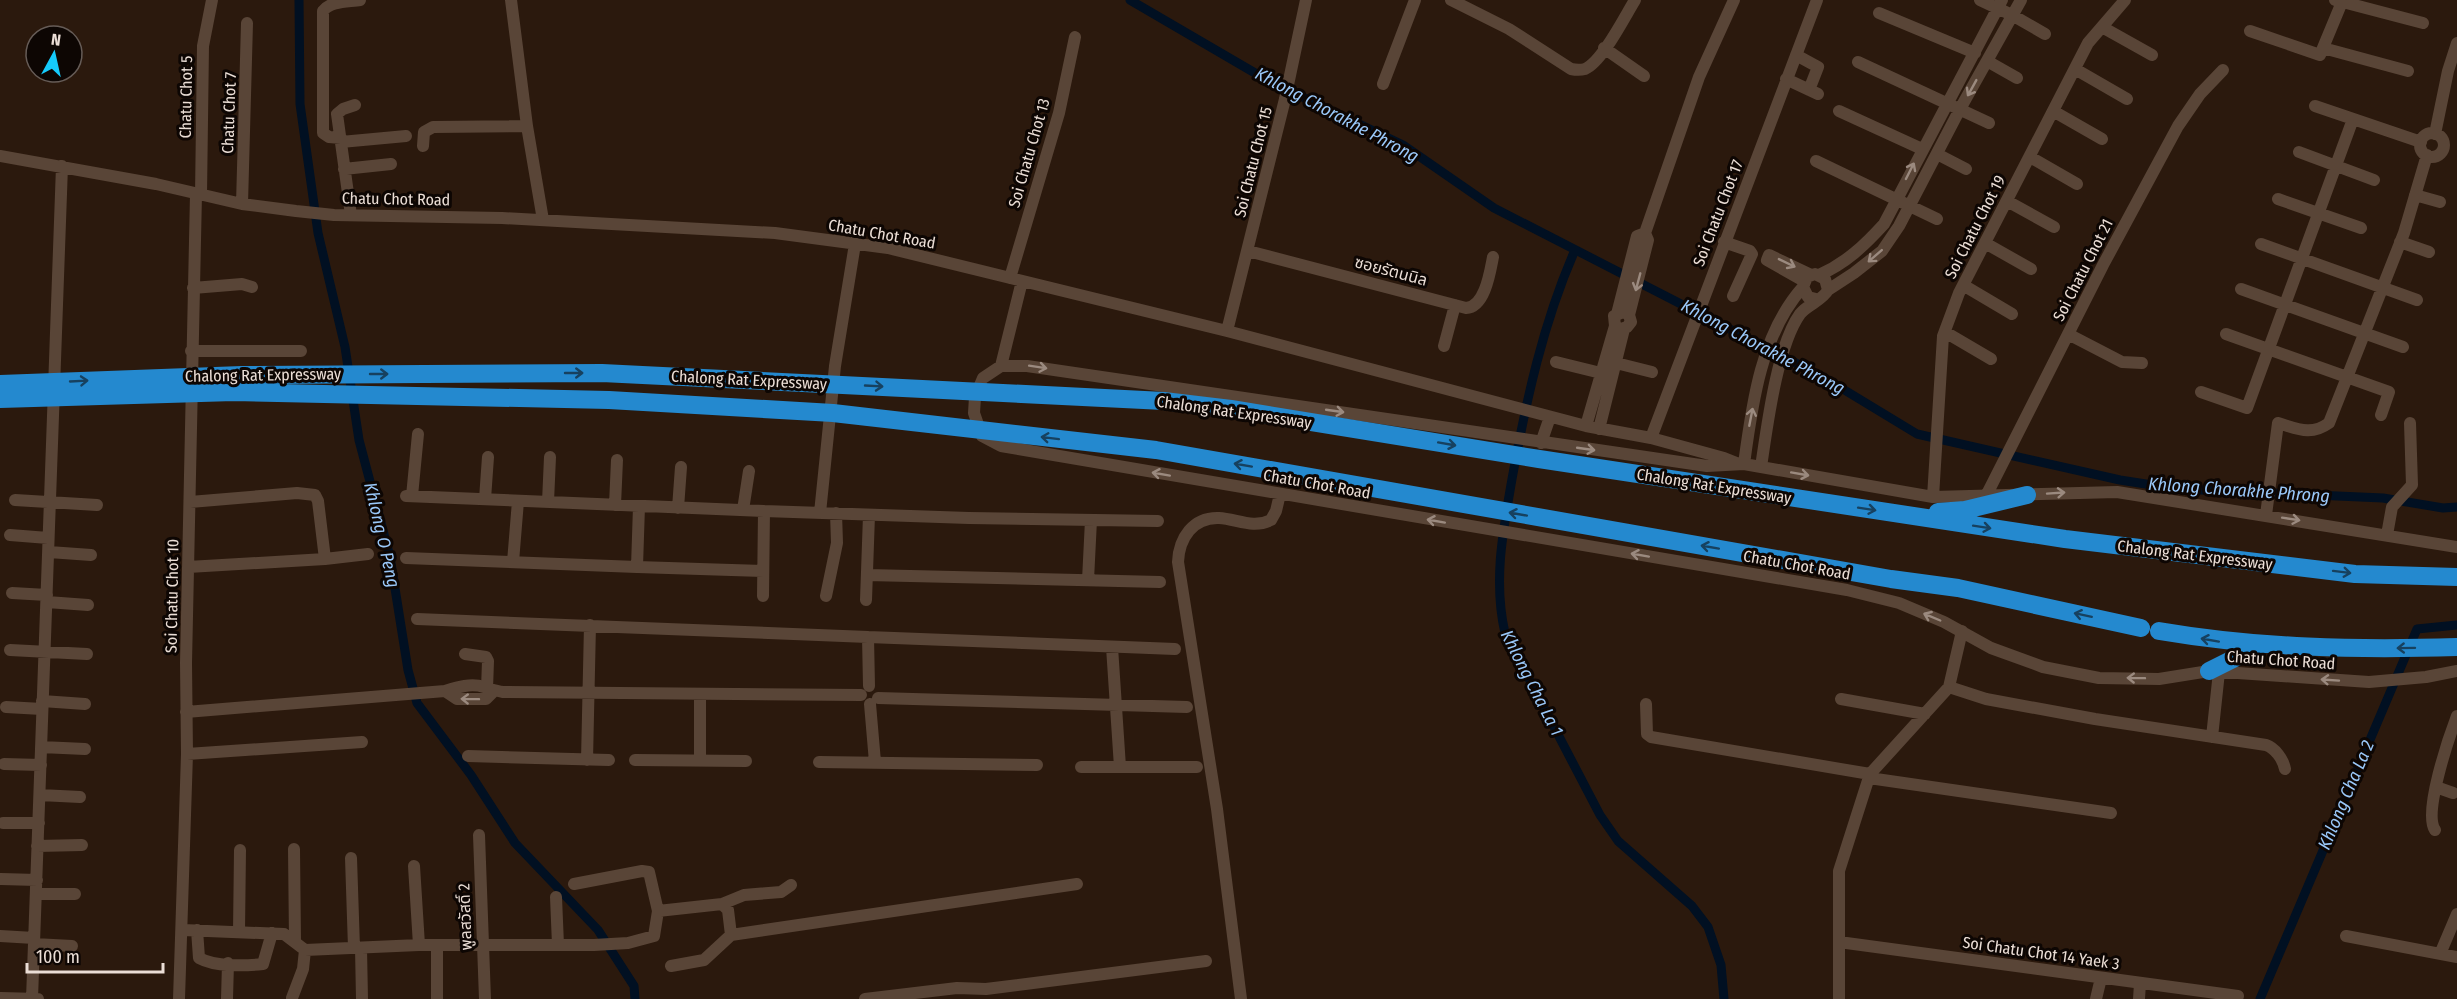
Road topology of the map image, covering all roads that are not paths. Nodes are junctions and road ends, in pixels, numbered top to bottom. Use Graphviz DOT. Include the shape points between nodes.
graph roads {
  1 [pos="212,0"];
  2 [pos="360,0"];
  3 [pos="511,0"];
  4 [pos="1306,0"];
  5 [pos="1415,0"];
  6 [pos="1635,0"];
  7 [pos="1734,0"];
  8 [pos="1817,0"];
  9 [pos="1980,0"];
  10 [pos="2021,0"];
  11 [pos="2134,0"];
  12 [pos="1457,1"];
  13 [pos="2338,1"];
  14 [pos="2123,2"];
  15 [pos="2000,4"];
  16 [pos="1879,13"];
  17 [pos="2012,15"];
  18 [pos="246,23"];
  19 [pos="2423,23"];
  20 [pos="2102,27"];
  21 [pos="2250,31"];
  22 [pos="2045,34"];
  23 [pos="1075,37"];
  24 [pos="2457,43"];
  25 [pos="1604,48"];
  26 [pos="2323,48"];
  27 [pos="1975,53"];
  28 [pos="1796,55"];
  29 [pos="2152,55"];
  30 [pos="1987,60"];
  31 [pos="1858,62"];
  32 [pos="2074,69"];
  33 [pos="2223,70"];
  34 [pos="2408,71"];
  35 [pos="1644,76"];
  36 [pos="2017,78"];
  37 [pos="1786,79"];
  38 [pos="1383,84"];
  39 [pos="2127,99"];
  40 [pos="1948,103"];
  41 [pos="355,105"];
  42 [pos="2315,106"];
  43 [pos="1960,109"];
  44 [pos="1839,111"];
  45 [pos="2053,111"];
  46 [pos="2353,119"];
  47 [pos="1989,123"];
  48 [pos="526,126"];
  49 [pos="2435,134"];
  50 [pos="406,136"];
  51 [pos="2102,139"];
  52 [pos="341,140"];
  53 [pos="2421,142"];
  54 [pos="423,146"];
  55 [pos="1922,149"];
  56 [pos="2298,152"];
  57 [pos="1937,154"];
  58 [pos="2427,155"];
  59 [pos="0,156"];
  60 [pos="2030,157"];
  61 [pos="1816,161"];
  62 [pos="391,164"];
  63 [pos="62,166"];
  64 [pos="2336,166"];
  65 [pos="344,169"];
  66 [pos="1966,169"];
  67 [pos="2374,180"];
  68 [pos="2077,184"];
  69 [pos="198,194"];
  70 [pos="2415,195"];
  71 [pos="1897,199"];
  72 [pos="2278,199"];
  73 [pos="2007,201"];
  74 [pos="2440,202"];
  75 [pos="242,204"];
  76 [pos="1909,206"];
  77 [pos="2319,213"];
  78 [pos="351,215"];
  79 [pos="1937,219"];
  80 [pos="543,220"];
  81 [pos="2054,227"];
  82 [pos="2361,228"];
  83 [pos="1724,242"];
  84 [pos="2400,242"];
  85 [pos="1984,243"];
  86 [pos="855,244"];
  87 [pos="2261,244"];
  88 [pos="1248,251"];
  89 [pos="2429,252"];
  90 [pos="1493,257"];
  91 [pos="2302,259"];
  92 [pos="2031,269"];
  93 [pos="1809,279"];
  94 [pos="1016,280"];
  95 [pos="1963,285"];
  96 [pos="252,287"];
  97 [pos="193,288"];
  98 [pos="2382,288"];
  99 [pos="1828,290"];
  100 [pos="2241,290"];
  101 [pos="1733,296"];
  102 [pos="1816,300"];
  103 [pos="2417,300"];
  104 [pos="1455,305"];
  105 [pos="2285,305"];
  106 [pos="2012,314"];
  107 [pos="1623,315"];
  108 [pos="1227,331"];
  109 [pos="1945,332"];
  110 [pos="2226,333"];
  111 [pos="2364,333"];
  112 [pos="2068,334"];
  113 [pos="1444,346"];
  114 [pos="2403,347"];
  115 [pos="2269,349"];
  116 [pos="191,351"];
  117 [pos="301,351"];
  118 [pos="1991,359"];
  119 [pos="1556,362"];
  120 [pos="1616,363"];
  121 [pos="2142,363"];
  122 [pos="1001,366"];
  123 [pos="1652,372"];
  124 [pos="1607,374"];
  125 [pos="2347,377"];
  126 [pos="0,384"];
  127 [pos="2201,392"];
  128 [pos="0,399"];
  129 [pos="2381,415"];
  130 [pos="1550,417"];
  131 [pos="2410,423"];
  132 [pos="1586,426"];
  133 [pos="1599,429"];
  134 [pos="418,434"];
  135 [pos="1651,438"];
  136 [pos="1496,444"];
  137 [pos="1536,448"];
  138 [pos="488,457"];
  139 [pos="550,457"];
  140 [pos="617,460"];
  141 [pos="1742,464"];
  142 [pos="681,467"];
  143 [pos="1761,467"];
  144 [pos="748,471"];
  145 [pos="1280,494"];
  146 [pos="1987,494"];
  147 [pos="2027,495"];
  148 [pos="1933,497"];
  149 [pos="485,499"];
  150 [pos="15,501"];
  151 [pos="518,501"];
  152 [pos="190,502"];
  153 [pos="548,502"];
  154 [pos="49,503"];
  155 [pos="615,505"];
  156 [pos="97,506"];
  157 [pos="639,506"];
  158 [pos="678,508"];
  159 [pos="743,510"];
  160 [pos="764,511"];
  161 [pos="820,513"];
  162 [pos="836,513"];
  163 [pos="1904,514"];
  164 [pos="2266,514"];
  165 [pos="869,515"];
  166 [pos="1091,520"];
  167 [pos="1158,520"];
  168 [pos="2387,535"];
  169 [pos="10,536"];
  170 [pos="48,538"];
  171 [pos="2457,547"];
  172 [pos="49,552"];
  173 [pos="369,554"];
  174 [pos="92,555"];
  175 [pos="406,558"];
  176 [pos="325,559"];
  177 [pos="513,562"];
  178 [pos="188,567"];
  179 [pos="637,567"];
  180 [pos="763,572"];
  181 [pos="867,575"];
  182 [pos="2457,578"];
  183 [pos="1088,580"];
  184 [pos="1160,582"];
  185 [pos="12,593"];
  186 [pos="763,596"];
  187 [pos="826,596"];
  188 [pos="47,598"];
  189 [pos="866,600"];
  190 [pos="88,605"];
  191 [pos="417,619"];
  192 [pos="590,625"];
  193 [pos="2141,627"];
  194 [pos="2159,631"];
  195 [pos="1962,632"];
  196 [pos="868,637"];
  197 [pos="2261,645"];
  198 [pos="1112,647"];
  199 [pos="2457,647"];
  200 [pos="1175,649"];
  201 [pos="10,650"];
  202 [pos="44,652"];
  203 [pos="87,654"];
  204 [pos="465,654"];
  205 [pos="2214,671"];
  206 [pos="2457,671"];
  207 [pos="1949,687"];
  208 [pos="490,690"];
  209 [pos="588,693"];
  210 [pos="700,694"];
  211 [pos="870,696"];
  212 [pos="1841,699"];
  213 [pos="85,704"];
  214 [pos="1646,704"];
  215 [pos="42,705"];
  216 [pos="1114,705"];
  217 [pos="6,707"];
  218 [pos="1187,707"];
  219 [pos="186,712"];
  220 [pos="1925,714"];
  221 [pos="2457,716"];
  222 [pos="2212,737"];
  223 [pos="362,742"];
  224 [pos="41,747"];
  225 [pos="85,749"];
  226 [pos="187,754"];
  227 [pos="468,756"];
  228 [pos="587,760"];
  229 [pos="609,760"];
  230 [pos="635,760"];
  231 [pos="700,760"];
  232 [pos="746,761"];
  233 [pos="819,762"];
  234 [pos="875,762"];
  235 [pos="4,764"];
  236 [pos="41,765"];
  237 [pos="1037,765"];
  238 [pos="1082,767"];
  239 [pos="1120,767"];
  240 [pos="1197,767"];
  241 [pos="2285,769"];
  242 [pos="1869,776"];
  243 [pos="2436,788"];
  244 [pos="2453,793"];
  245 [pos="40,795"];
  246 [pos="80,797"];
  247 [pos="2111,813"];
  248 [pos="3,823"];
  249 [pos="39,823"];
  250 [pos="2435,830"];
  251 [pos="479,835"];
  252 [pos="82,845"];
  253 [pos="38,846"];
  254 [pos="294,849"];
  255 [pos="240,850"];
  256 [pos="351,858"];
  257 [pos="414,866"];
  258 [pos="1,879"];
  259 [pos="37,880"];
  260 [pos="574,884"];
  261 [pos="1077,884"];
  262 [pos="791,885"];
  263 [pos="36,894"];
  264 [pos="75,894"];
  265 [pos="556,897"];
  266 [pos="722,904"];
  267 [pos="658,911"];
  268 [pos="2457,914"];
  269 [pos="183,930"];
  270 [pos="197,930"];
  271 [pos="239,931"];
  272 [pos="272,933"];
  273 [pos="731,935"];
  274 [pos="0,936"];
  275 [pos="2346,936"];
  276 [pos="34,941"];
  277 [pos="295,941"];
  278 [pos="1839,942"];
  279 [pos="418,945"];
  280 [pos="437,945"];
  281 [pos="558,945"];
  282 [pos="72,946"];
  283 [pos="482,946"];
  284 [pos="358,948"];
  285 [pos="305,950"];
  286 [pos="2440,954"];
  287 [pos="2457,957"];
  288 [pos="1206,961"];
  289 [pos="228,963"];
  290 [pos="671,966"];
  291 [pos="2101,978"];
  292 [pos="2140,983"];
  293 [pos="2238,996"];
  294 [pos="1,998"];
  295 [pos="292,998"];
  296 [pos="32,999"];
  297 [pos="38,999"];
  298 [pos="180,999"];
  299 [pos="227,999"];
  300 [pos="362,999"];
  301 [pos="436,999"];
  302 [pos="485,999"];
  303 [pos="865,999"];
  304 [pos="1241,999"];
  305 [pos="1839,999"];
  306 [pos="2096,999"];
  307 [pos="2139,999"];
  1 -- 69 [label="street, Chatu Chot 5" via="203,46"];
  2 -- 52 [label="street" via="332,4 323,11 323,133"];
  3 -- 48 [label="street"];
  4 -- 88 [label="street, Soi Chatu Chot 15"];
  5 -- 38 [label="street"];
  6 -- 25 [label="street"];
  7 -- 107 [label="street" via="1699,78 1645,233 1648,240 1638,257"];
  8 -- 28 [label="street, Soi Chatu Chot 17"];
  9 -- 15 [label="street"];
  10 -- 17 [label="street"];
  11 -- 14 [label="street"];
  12 -- 25 [label="street" via="1571,69 1587,68"];
  13 -- 19 [label="street"];
  13 -- 26 [label="street"];
  14 -- 20 [label="street, Soi Chatu Chot 19"];
  15 -- 17 [label="street"];
  15 -- 27 [label="street"];
  16 -- 27 [label="street"];
  17 -- 22 [label="street"];
  17 -- 30 [label="street"];
  18 -- 75 [label="street, Chatu Chot 7"];
  20 -- 29 [label="street"];
  20 -- 32 [label="street, Soi Chatu Chot 19"];
  21 -- 26 [label="street" via="2320,55"];
  23 -- 94 [label="street, Soi Chatu Chot 13"];
  24 -- 49 [label="street"];
  25 -- 35 [label="street"];
  26 -- 34 [label="street"];
  27 -- 40 [label="street"];
  28 -- 37 [label="street, Soi Chatu Chot 17"];
  28 -- 37 [label="street" via="1818,67 1814,92"];
  30 -- 36 [label="street"];
  30 -- 43 [label="street, one-way"];
  31 -- 40 [label="street"];
  32 -- 39 [label="street"];
  32 -- 45 [label="street, Soi Chatu Chot 19"];
  33 -- 112 [label="street, Soi Chatu Chot 21" via="2178,126"];
  37 -- 83 [label="street, Soi Chatu Chot 17"];
  40 -- 43 [label="street"];
  40 -- 55 [label="street"];
  41 -- 52 [label="street" via="338,114"];
  42 -- 46 [label="street"];
  43 -- 47 [label="street"];
  43 -- 57 [label="street"];
  44 -- 55 [label="street"];
  45 -- 51 [label="street"];
  45 -- 60 [label="street, Soi Chatu Chot 19"];
  46 -- 53 [label="street"];
  46 -- 64 [label="street"];
  48 -- 54 [label="street" via="433,127 424,132"];
  48 -- 80 [label="street"];
  49 -- 53 [label="street" via="2425,136"];
  49 -- 58 [label="street" via="2442,138 2443,149 2438,155"];
  50 -- 52 [label="street"];
  52 -- 65 [label="street"];
  53 -- 58 [label="street"];
  71 -- 55 [label="street, one-way"];
  56 -- 64 [label="street"];
  57 -- 66 [label="street"];
  57 -- 76 [label="street"];
  58 -- 70 [label="street"];
  59 -- 63 [label="street, Chatu Chot Road"];
  60 -- 68 [label="street"];
  60 -- 73 [label="street, Soi Chatu Chot 19"];
  61 -- 71 [label="street"];
  62 -- 65 [label="street"];
  63 -- 69 [label="street, Chatu Chot Road"];
  63 -- 154 [label="street"];
  64 -- 67 [label="street"];
  64 -- 77 [label="street"];
  65 -- 78 [label="street"];
  69 -- 75 [label="street, Chatu Chot Road"];
  69 -- 97 [label="street, Soi Chatu Chot 10"];
  70 -- 74 [label="street"];
  70 -- 84 [label="street"];
  71 -- 76 [label="street"];
  71 -- 93 [label="street" via="1884,224 1865,245 1845,262"];
  72 -- 77 [label="street"];
  73 -- 81 [label="street"];
  73 -- 85 [label="street, Soi Chatu Chot 19"];
  75 -- 78 [label="street, Chatu Chot Road"];
  76 -- 79 [label="street"];
  76 -- 99 [label="street, one-way" via="1882,250"];
  77 -- 82 [label="street"];
  77 -- 91 [label="street"];
  78 -- 80 [label="street, Chatu Chot Road"];
  80 -- 86 [label="street, Chatu Chot Road" via="776,233"];
  83 -- 101 [label="street" via="1752,254"];
  83 -- 135 [label="street, Soi Chatu Chot 17"];
  84 -- 89 [label="street"];
  84 -- 98 [label="street"];
  85 -- 92 [label="street"];
  85 -- 95 [label="street, Soi Chatu Chot 19"];
  86 -- 94 [label="street, Chatu Chot Road" via="888,248"];
  86 -- 161 [label="street" via="835,366"];
  87 -- 91 [label="street"];
  88 -- 104 [label="street, ซอยรัตนนิล"];
  88 -- 108 [label="street, Soi Chatu Chot 15"];
  90 -- 104 [label="street" via="1485,288 1474,305"];
  91 -- 98 [label="street"];
  91 -- 105 [label="street"];
  93 -- 99 [label="street" via="1825,279"];
  93 -- 102 [label="street" via="1808,297"];
  141 -- 93 [label="street, one-way" via="1772,338 1792,300"];
  94 -- 108 [label="street, Chatu Chot Road"];
  94 -- 122 [label="street, Soi Chatu Chot 13"];
  95 -- 106 [label="street"];
  95 -- 109 [label="street, Soi Chatu Chot 19"];
  96 -- 97 [label="street" via="242,284"];
  97 -- 116 [label="street, Soi Chatu Chot 10"];
  98 -- 103 [label="street"];
  98 -- 111 [label="street"];
  99 -- 102 [label="street"];
  100 -- 105 [label="street"];
  102 -- 143 [label="street" via="1800,314 1786,345"];
  104 -- 113 [label="street"];
  105 -- 111 [label="street"];
  105 -- 115 [label="street"];
  107 -- 120 [label="street"];
  107 -- 124 [label="street"];
  108 -- 130 [label="street, Chatu Chot Road"];
  109 -- 118 [label="street"];
  109 -- 148 [label="street, Soi Chatu Chot 19"];
  110 -- 115 [label="street"];
  111 -- 114 [label="street"];
  111 -- 125 [label="street"];
  112 -- 121 [label="street" via="2122,362"];
  112 -- 146 [label="street, Soi Chatu Chot 21"];
  115 -- 125 [label="street"];
  115 -- 127 [label="street" via="2247,408"];
  116 -- 117 [label="street"];
  116 -- 152 [label="street, Soi Chatu Chot 10"];
  119 -- 124 [label="street"];
  120 -- 123 [label="street"];
  120 -- 124 [label="street"];
  122 -- 136 [label="street, one-way" via="1027,366"];
  145 -- 122 [label="street, Chatu Chot Road, one-way" via="1001,446 982,436 974,413 975,397 983,378"];
  124 -- 132 [label="street"];
  124 -- 133 [label="street"];
  125 -- 129 [label="street" via="2389,392"];
  125 -- 164 [label="street" via="2329,423 2318,431 2278,423"];
  126 -- 136 [label="highway, Chalong Rat Expressway, one-way" via="242,375 602,373 1164,401 1401,437"];
  193 -- 128 [label="highway, Chalong Rat Expressway, one-way" via="1958,588 1156,450 833,413 609,400 234,392"];
  130 -- 132 [label="street, Chatu Chot Road"];
  130 -- 137 [label="street"];
  131 -- 168 [label="street" via="2412,485 2392,507"];
  132 -- 133 [label="street, Chatu Chot Road"];
  133 -- 135 [label="street, Chatu Chot Road"];
  134 -- 149 [label="street" via="409,496"];
  135 -- 141 [label="street, Chatu Chot Road"];
  136 -- 137 [label="highway, Chalong Rat Expressway"];
  137 -- 141 [label="street, Chatu Chot Road, one-way" via="1707,466"];
  137 -- 163 [label="highway, Chalong Rat Expressway, one-way"];
  138 -- 149 [label="street"];
  139 -- 153 [label="street"];
  140 -- 155 [label="street"];
  141 -- 143 [label="street, Chatu Chot Road"];
  142 -- 158 [label="street"];
  143 -- 148 [label="street, Chatu Chot Road, one-way"];
  144 -- 159 [label="street"];
  195 -- 145 [label="street, Chatu Chot Road, one-way" via="1899,603 1847,590"];
  145 -- 304 [label="street" via="1271,520 1255,525 1221,518 1207,520 1190,529 1179,552"];
  146 -- 147 [label="street, Chatu Chot Road"];
  146 -- 148 [label="street, Chatu Chot Road"];
  147 -- 163 [label="highway" via="1965,510"];
  147 -- 164 [label="street, Chatu Chot Road, one-way" via="2117,492"];
  149 -- 151 [label="street"];
  150 -- 154 [label="street"];
  151 -- 153 [label="street"];
  151 -- 177 [label="street"];
  152 -- 176 [label="street" via="297,493 315,495"];
  152 -- 178 [label="street, Soi Chatu Chot 10"];
  153 -- 155 [label="street"];
  154 -- 156 [label="street"];
  154 -- 170 [label="street"];
  155 -- 157 [label="street"];
  157 -- 158 [label="street"];
  157 -- 179 [label="street"];
  158 -- 159 [label="street"];
  159 -- 160 [label="street"];
  160 -- 161 [label="street"];
  160 -- 180 [label="street"];
  161 -- 162 [label="street"];
  162 -- 165 [label="street"];
  162 -- 187 [label="street" via="837,543"];
  163 -- 182 [label="highway, Chalong Rat Expressway, one-way" via="2065,539 2355,574"];
  164 -- 168 [label="street, Chatu Chot Road, one-way"];
  165 -- 166 [label="street"];
  165 -- 181 [label="street"];
  166 -- 167 [label="street"];
  166 -- 183 [label="street"];
  168 -- 171 [label="street, Chatu Chot Road"];
  169 -- 170 [label="street"];
  170 -- 172 [label="street"];
  172 -- 174 [label="street"];
  172 -- 188 [label="street"];
  173 -- 176 [label="street"];
  175 -- 177 [label="street"];
  176 -- 178 [label="street"];
  177 -- 179 [label="street"];
  178 -- 219 [label="street, Soi Chatu Chot 10"];
  179 -- 180 [label="street"];
  180 -- 186 [label="street"];
  181 -- 183 [label="street"];
  181 -- 189 [label="street"];
  183 -- 184 [label="street"];
  185 -- 188 [label="street"];
  188 -- 190 [label="street"];
  188 -- 202 [label="street"];
  191 -- 192 [label="street"];
  192 -- 196 [label="street"];
  192 -- 209 [label="street"];
  197 -- 194 [label="highway, one-way"];
  205 -- 195 [label="street, Chatu Chot Road, one-way" via="2159,679 2099,678 2043,667 1991,648"];
  195 -- 207 [label="street"];
  196 -- 198 [label="street"];
  196 -- 211 [label="street"];
  199 -- 197 [label="highway, one-way"];
  197 -- 205 [label="highway"];
  198 -- 200 [label="street"];
  198 -- 216 [label="street"];
  201 -- 202 [label="street"];
  202 -- 203 [label="street"];
  202 -- 215 [label="street"];
  204 -- 208 [label="street" via="486,657"];
  206 -- 205 [label="street, Chatu Chot Road, one-way" via="2405,679 2333,681"];
  205 -- 222 [label="street"];
  207 -- 220 [label="street"];
  207 -- 222 [label="street" via="1986,699"];
  208 -- 209 [label="street"];
  208 -- 219 [label="street" via="461,686 442,691"];
  209 -- 210 [label="street"];
  209 -- 228 [label="street"];
  210 -- 211 [label="street"];
  210 -- 231 [label="street"];
  211 -- 216 [label="street"];
  211 -- 234 [label="street"];
  212 -- 220 [label="street"];
  213 -- 215 [label="street"];
  214 -- 242 [label="street" via="1650,737"];
  215 -- 217 [label="street"];
  215 -- 224 [label="street"];
  216 -- 218 [label="street"];
  216 -- 239 [label="street"];
  219 -- 226 [label="street, Soi Chatu Chot 10"];
  220 -- 242 [label="street"];
  221 -- 243 [label="street"];
  222 -- 241 [label="street" via="2271,747"];
  223 -- 226 [label="street"];
  224 -- 225 [label="street"];
  224 -- 236 [label="street"];
  226 -- 269 [label="street, Soi Chatu Chot 10"];
  227 -- 228 [label="street"];
  228 -- 229 [label="street"];
  230 -- 231 [label="street"];
  231 -- 232 [label="street"];
  233 -- 234 [label="street"];
  234 -- 237 [label="street"];
  235 -- 236 [label="street"];
  236 -- 245 [label="street"];
  238 -- 239 [label="street"];
  239 -- 240 [label="street"];
  242 -- 247 [label="street"];
  242 -- 278 [label="street" via="1839,871"];
  243 -- 244 [label="street"];
  243 -- 250 [label="street" via="2430,819"];
  245 -- 246 [label="street"];
  245 -- 249 [label="street"];
  248 -- 249 [label="street"];
  249 -- 253 [label="street"];
  251 -- 283 [label="street, พูลสวัสดิ์ 2"];
  252 -- 253 [label="street"];
  253 -- 259 [label="street"];
  254 -- 277 [label="street"];
  255 -- 271 [label="street"];
  256 -- 284 [label="street"];
  257 -- 279 [label="street"];
  258 -- 259 [label="street"];
  259 -- 263 [label="street"];
  260 -- 267 [label="street" via="647,871"];
  261 -- 273 [label="street"];
  262 -- 266 [label="street" via="781,892 744,895"];
  263 -- 264 [label="street"];
  263 -- 276 [label="street"];
  265 -- 281 [label="street"];
  266 -- 267 [label="street"];
  266 -- 273 [label="street" via="728,910"];
  267 -- 281 [label="street" via="654,936 628,943"];
  268 -- 286 [label="street"];
  269 -- 270 [label="street"];
  269 -- 298 [label="street, Soi Chatu Chot 10"];
  270 -- 271 [label="street"];
  270 -- 289 [label="street" via="199,958 210,963"];
  271 -- 272 [label="street"];
  272 -- 277 [label="street"];
  272 -- 289 [label="street" via="263,964"];
  273 -- 290 [label="street" via="704,960"];
  274 -- 276 [label="street"];
  275 -- 286 [label="street"];
  276 -- 282 [label="street"];
  276 -- 296 [label="street"];
  277 -- 285 [label="street"];
  278 -- 291 [label="street, Soi Chatu Chot 14 Yaek 3"];
  278 -- 305 [label="street"];
  279 -- 280 [label="street"];
  279 -- 284 [label="street"];
  280 -- 283 [label="street"];
  280 -- 301 [label="street"];
  281 -- 283 [label="street"];
  283 -- 302 [label="street, พูลสวัสดิ์ 2"];
  284 -- 285 [label="street"];
  284 -- 300 [label="street"];
  285 -- 295 [label="street" via="303,969"];
  286 -- 287 [label="street"];
  288 -- 303 [label="street" via="986,989 957,988"];
  289 -- 299 [label="street"];
  291 -- 292 [label="street, Soi Chatu Chot 14 Yaek 3"];
  291 -- 306 [label="street"];
  292 -- 293 [label="street, Soi Chatu Chot 14 Yaek 3"];
  292 -- 307 [label="street"];
  294 -- 296 [label="street"];
  296 -- 297 [label="street"];
}
